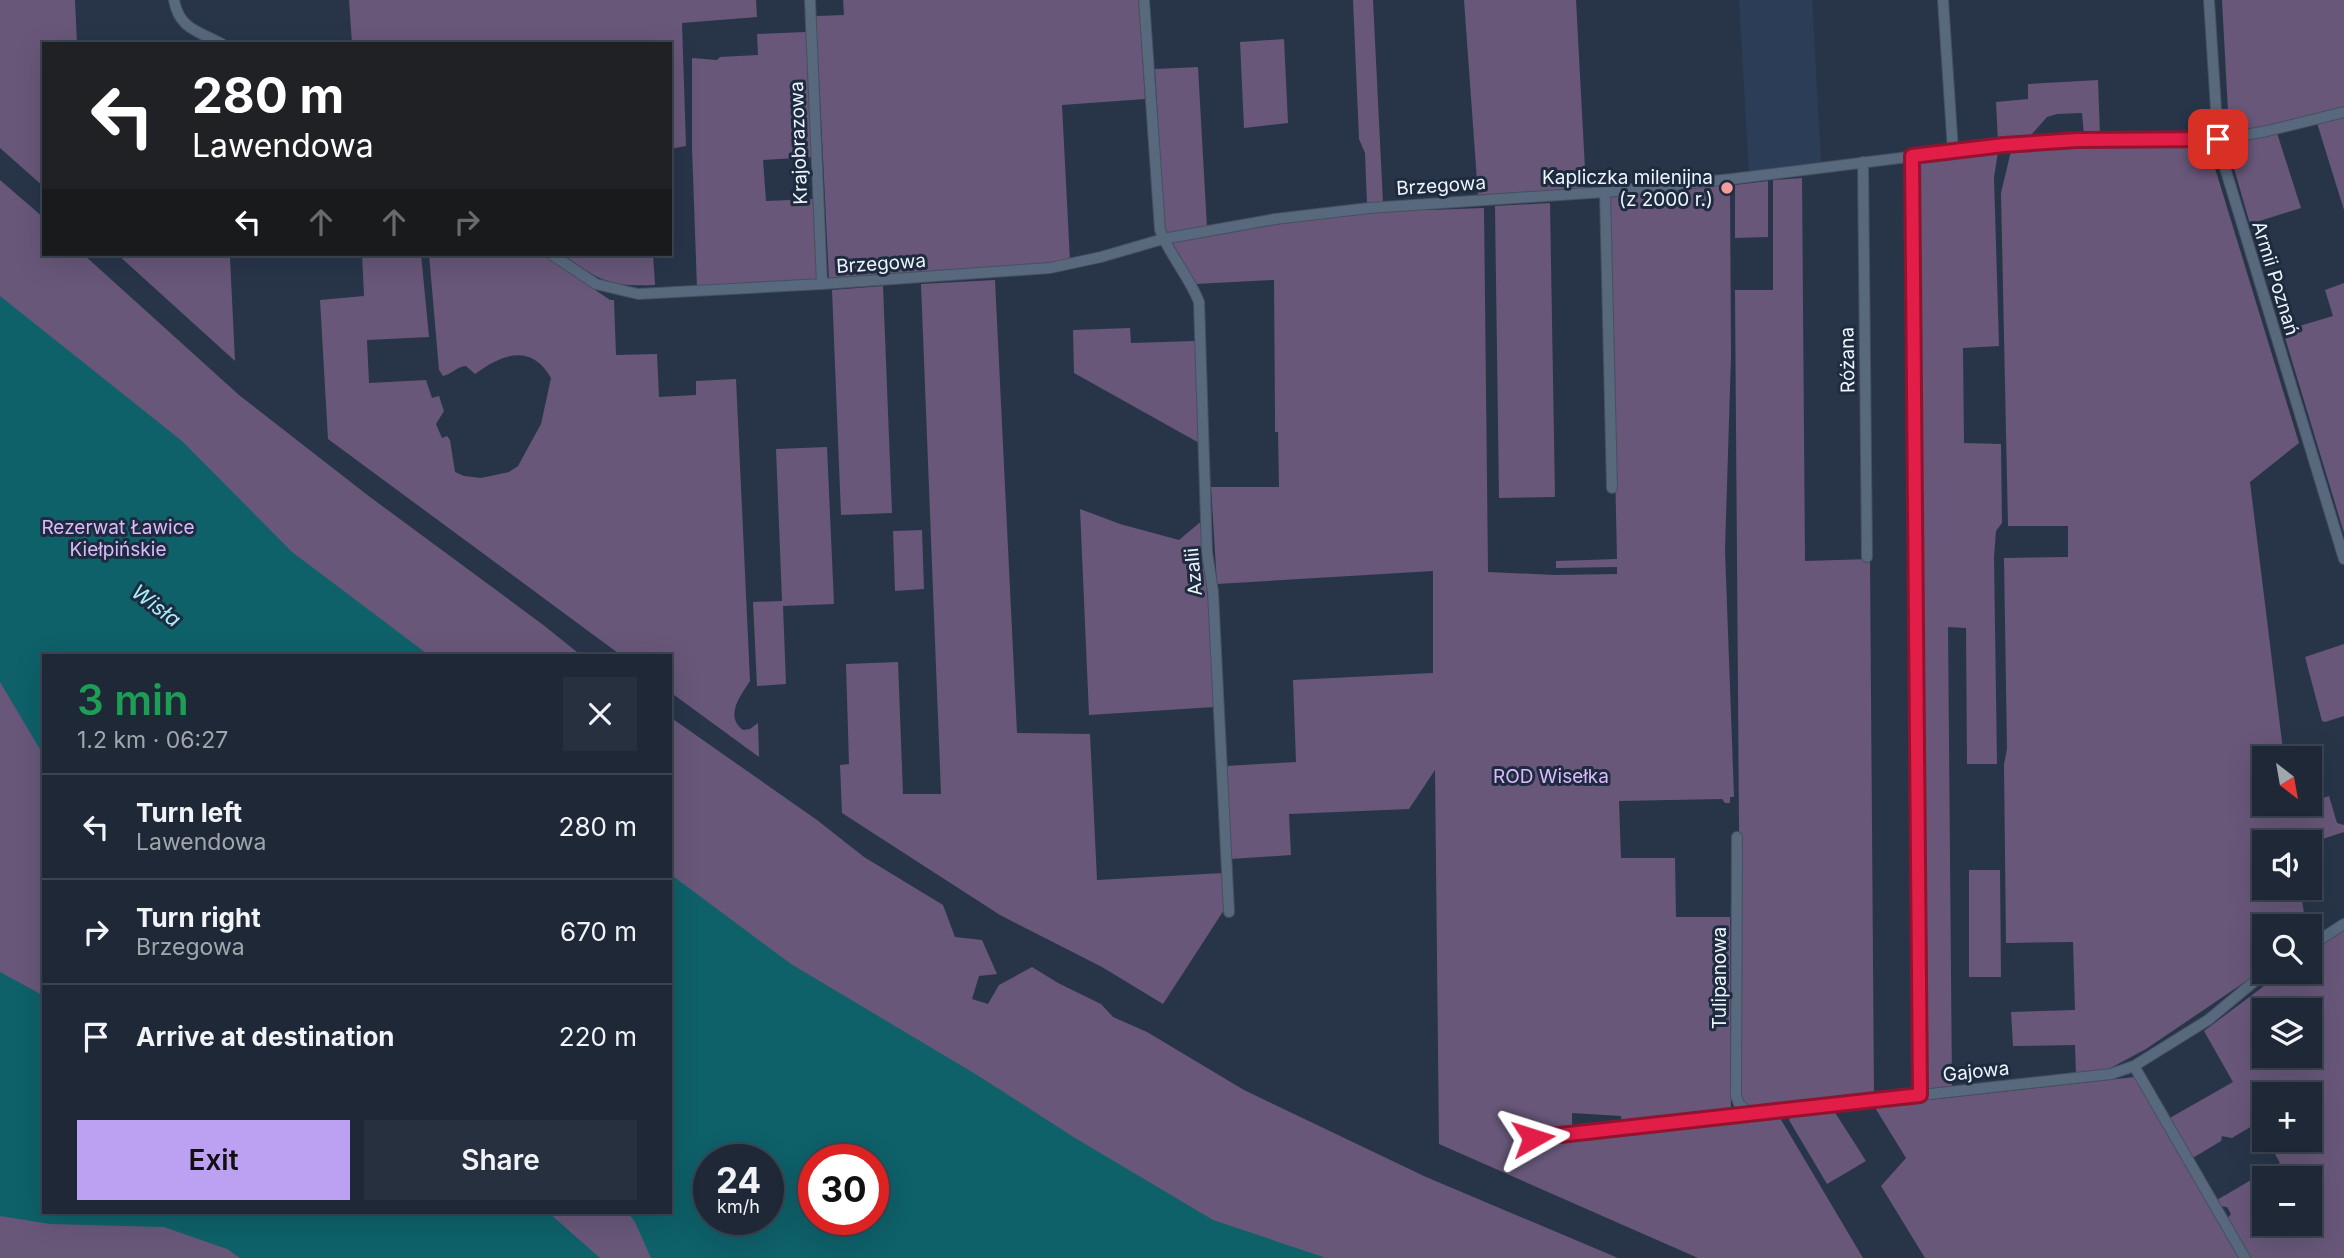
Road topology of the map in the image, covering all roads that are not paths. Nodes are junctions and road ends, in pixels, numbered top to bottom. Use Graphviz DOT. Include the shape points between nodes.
graph roads {
  1 [pos="174,0"];
  2 [pos="810,0"];
  3 [pos="1144,0"];
  4 [pos="1943,0"];
  5 [pos="2209,0"];
  6 [pos="218,42"];
  7 [pos="2344,112"];
  8 [pos="2218,139"];
  9 [pos="1953,151"];
  10 [pos="1912,156"];
  11 [pos="1863,162"];
  12 [pos="1605,191"];
  13 [pos="1163,239"];
  14 [pos="554,256"];
  15 [pos="822,284"];
  16 [pos="1612,488"];
  17 [pos="1867,557"];
  18 [pos="2344,559"];
  19 [pos="1737,837"];
  20 [pos="1229,912"];
  21 [pos="2344,924"];
  22 [pos="2322,938"];
  23 [pos="2252,983"];
  24 [pos="2134,1066"];
  25 [pos="1920,1095"];
  26 [pos="1750,1114"];
  27 [pos="1533,1138"];
  28 [pos="2245,1258"];
  1 -- 6 [label="street" via="183,23"];
  2 -- 15 [label="street, Krajobrazowa"];
  3 -- 13 [label="street"];
  4 -- 9 [label="street"];
  5 -- 8 [label="street, Armii Poznań"];
  7 -- 8 [label="street, Brzegowa"];
  8 -- 9 [label="street, Brzegowa" via="2077,140"];
  8 -- 18 [label="street, Armii Poznań"];
  9 -- 10 [label="street, Brzegowa"];
  10 -- 11 [label="street, Brzegowa"];
  10 -- 25 [label="street"];
  11 -- 12 [label="street, Brzegowa"];
  11 -- 17 [label="street, Różana"];
  12 -- 13 [label="street, Brzegowa" via="1369,208"];
  12 -- 16 [label="street"];
  13 -- 15 [label="street, Brzegowa" via="1050,268"];
  13 -- 20 [label="street, Azalii" via="1199,302"];
  14 -- 15 [label="street, Brzegowa" via="596,284 628,293"];
  19 -- 26 [label="street, Tulipanowa" via="1736,1096"];
  21 -- 22 [label="street"];
  23 -- 24 [label="street, Gajowa" via="2208,1020"];
  24 -- 25 [label="street, Gajowa" via="2112,1074"];
  24 -- 28 [label="street"];
  25 -- 26 [label="street, Gajowa"];
  26 -- 27 [label="street, Gajowa"];
}
